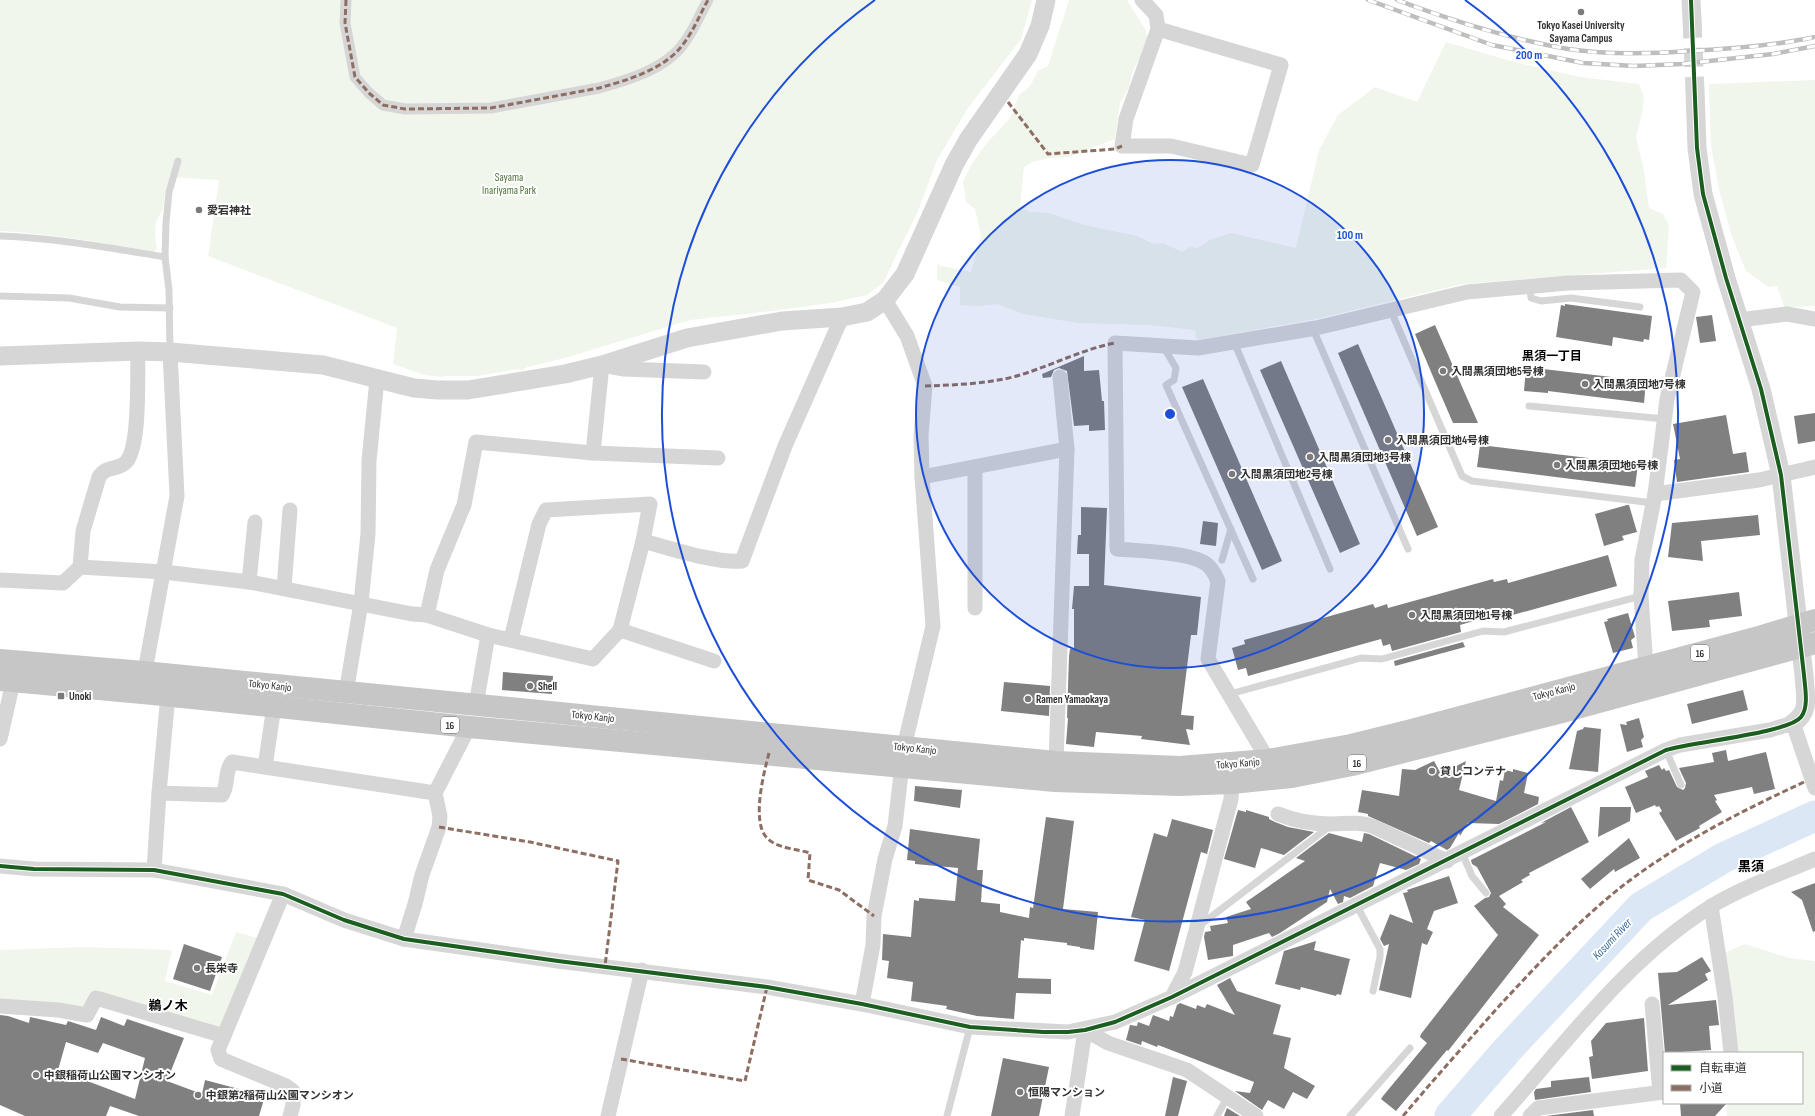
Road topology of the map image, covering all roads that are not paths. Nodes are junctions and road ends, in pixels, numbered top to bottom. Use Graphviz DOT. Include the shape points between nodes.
graph roads {
  1 [pos="346,0"];
  2 [pos="708,0"];
  3 [pos="1046,0"];
  4 [pos="1142,0"];
  5 [pos="1691,0"];
  6 [pos="1692,19"];
  7 [pos="1158,29"];
  8 [pos="1695,91"];
  9 [pos="178,161"];
  10 [pos="0,236"];
  11 [pos="165,256"];
  12 [pos="1530,287"];
  13 [pos="0,296"];
  14 [pos="885,300"];
  15 [pos="1640,307"];
  16 [pos="170,308"];
  17 [pos="1391,311"];
  18 [pos="842,316"];
  19 [pos="1739,320"];
  20 [pos="1815,320"];
  21 [pos="1313,329"];
  22 [pos="1234,342"];
  23 [pos="1163,346"];
  24 [pos="138,351"];
  25 [pos="170,352"];
  26 [pos="0,356"];
  27 [pos="602,365"];
  28 [pos="704,372"];
  29 [pos="1060,378"];
  30 [pos="377,379"];
  31 [pos="1528,406"];
  32 [pos="1665,419"];
  33 [pos="1067,449"];
  34 [pos="593,453"];
  35 [pos="718,458"];
  36 [pos="975,467"];
  37 [pos="1815,467"];
  38 [pos="1781,475"];
  39 [pos="922,477"];
  40 [pos="1654,499"];
  41 [pos="290,510"];
  42 [pos="256,522"];
  43 [pos="1231,529"];
  44 [pos="643,541"];
  45 [pos="1408,549"];
  46 [pos="1222,560"];
  47 [pos="80,567"];
  48 [pos="1330,569"];
  49 [pos="164,572"];
  50 [pos="1253,579"];
  51 [pos="0,580"];
  52 [pos="249,582"];
  53 [pos="284,588"];
  54 [pos="1641,596"];
  55 [pos="361,603"];
  56 [pos="975,608"];
  57 [pos="427,615"];
  58 [pos="1806,622"];
  59 [pos="620,630"];
  60 [pos="488,635"];
  61 [pos="510,639"];
  62 [pos="1808,645"];
  63 [pos="0,660"];
  64 [pos="714,661"];
  65 [pos="1646,667"];
  66 [pos="7,681"];
  67 [pos="143,682"];
  68 [pos="346,692"];
  69 [pos="1230,694"];
  70 [pos="168,695"];
  71 [pos="476,705"];
  72 [pos="274,706"];
  73 [pos="1793,723"];
  74 [pos="469,727"];
  75 [pos="0,739"];
  76 [pos="1666,750"];
  77 [pos="902,756"];
  78 [pos="1268,760"];
  79 [pos="1056,762"];
  80 [pos="1812,765"];
  81 [pos="265,767"];
  82 [pos="1232,783"];
  83 [pos="1681,785"];
  84 [pos="1815,787"];
  85 [pos="159,793"];
  86 [pos="435,793"];
  87 [pos="1278,814"];
  88 [pos="1332,824"];
  89 [pos="1462,853"];
  90 [pos="1815,859"];
  91 [pos="1447,861"];
  92 [pos="0,866"];
  93 [pos="154,870"];
  94 [pos="1486,893"];
  95 [pos="282,894"];
  96 [pos="1357,906"];
  97 [pos="1712,906"];
  98 [pos="1196,928"];
  99 [pos="404,939"];
  100 [pos="642,970"];
  101 [pos="1373,991"];
  102 [pos="1172,997"];
  103 [pos="862,1004"];
  104 [pos="1652,1004"];
  105 [pos="0,1006"];
  106 [pos="970,1027"];
  107 [pos="1085,1030"];
  108 [pos="224,1036"];
  109 [pos="1410,1048"];
  110 [pos="1730,1052"];
  111 [pos="1662,1092"];
  112 [pos="1228,1096"];
  113 [pos="290,1116"];
  114 [pos="608,1116"];
  115 [pos="947,1116"];
  116 [pos="1072,1116"];
  117 [pos="1217,1116"];
  118 [pos="1256,1116"];
  119 [pos="1350,1116"];
  120 [pos="1501,1116"];
  121 [pos="1530,1116"];
  1 -- 2 [label="street" via="345,23 355,77 383,105 405,109 491,108 616,83 662,64 684,44"];
  3 -- 14 [label="street" via="1040,26 1028,54 968,140 954,165 905,274"];
  4 -- 7 [label="street" via="1156,15"];
  5 -- 6 [label="street"];
  7 -- 7 [label="street" via="1280,65 1252,165 1171,146 1122,146 1126,119"];
  8 -- 19 [label="street" via="1697,148 1703,194"];
  9 -- 11 [label="lane" via="169,192"];
  10 -- 11 [label="lane" via="76,242"];
  11 -- 16 [label="lane"];
  12 -- 15 [label="lane" via="1531,298 1541,300 1571,298"];
  12 -- 17 [label="street" via="1467,292"];
  12 -- 32 [label="street" via="1568,283 1681,280 1693,292 1667,399"];
  13 -- 16 [label="lane" via="69,298 120,307"];
  14 -- 18 [label="street" via="867,312"];
  14 -- 39 [label="street" via="907,336 925,386 921,436"];
  16 -- 25 [label="lane"];
  17 -- 21 [label="street"];
  17 -- 40 [label="lane" via="1462,476 1472,481"];
  18 -- 27 [label="street" via="782,321 687,338"];
  18 -- 44 [label="street" via="785,446 742,561 734,562 697,555"];
  19 -- 20 [label="street" via="1787,314"];
  19 -- 38 [label="street" via="1761,389"];
  21 -- 22 [label="street"];
  21 -- 45 [label="lane"];
  22 -- 23 [label="street" via="1198,348"];
  22 -- 48 [label="lane"];
  23 -- 43 [label="lane" via="1176,368 1174,380 1166,385"];
  23 -- 69 [label="street" via="1114,343 1117,549 1177,555 1203,562 1215,573 1218,581 1208,659"];
  24 -- 25 [label="street"];
  24 -- 26 [label="street"];
  24 -- 47 [label="street" via="136,427 130,455 124,464 103,470 98,477 83,531"];
  25 -- 30 [label="street" via="323,365"];
  25 -- 49 [label="street" via="177,496"];
  27 -- 28 [label="street" via="624,369"];
  27 -- 30 [label="street" via="565,374 468,390 414,388"];
  27 -- 34 [label="street"];
  29 -- 33 [label="street"];
  30 -- 55 [label="street" via="370,447 368,534"];
  31 -- 32 [label="lane"];
  32 -- 40 [label="street"];
  33 -- 36 [label="street"];
  33 -- 79 [label="street"];
  34 -- 35 [label="street"];
  34 -- 57 [label="street" via="476,442 464,505 437,570"];
  36 -- 39 [label="street"];
  36 -- 56 [label="street"];
  37 -- 38 [label="street"];
  38 -- 40 [label="street"];
  38 -- 58 [label="street"];
  39 -- 77 [label="street" via="933,626"];
  40 -- 54 [label="street" via="1642,560"];
  41 -- 53 [label="street"];
  42 -- 52 [label="street"];
  43 -- 46 [label="lane"];
  43 -- 50 [label="lane"];
  44 -- 59 [label="street"];
  44 -- 61 [label="street" via="650,504 546,510 539,524"];
  47 -- 49 [label="street"];
  47 -- 51 [label="street" via="63,583"];
  49 -- 52 [label="street"];
  49 -- 67 [label="street"];
  52 -- 53 [label="street"];
  53 -- 55 [label="street"];
  54 -- 65 [label="street"];
  54 -- 69 [label="lane" via="1504,632 1483,631 1382,659 1361,658"];
  55 -- 57 [label="street"];
  55 -- 68 [label="street"];
  57 -- 60 [label="street"];
  58 -- 62 [label="street"];
  58 -- 65 [label="highway, Tokyo Kanjo / 16"];
  59 -- 61 [label="street" via="593,659"];
  59 -- 64 [label="street"];
  60 -- 61 [label="street"];
  60 -- 71 [label="street"];
  62 -- 73 [label="street" via="1804,676 1805,709 1801,718"];
  62 -- 82 [label="highway, Tokyo Kanjo / 16" via="1655,688 1352,765 1292,777"];
  63 -- 67 [label="highway, Tokyo Kanjo / 16"];
  65 -- 78 [label="highway, Tokyo Kanjo / 16" via="1408,731"];
  66 -- 67 [label="highway, Tokyo Kanjo / 16"];
  66 -- 75 [label="street"];
  67 -- 68 [label="highway, Tokyo Kanjo / 16"];
  67 -- 70 [label="highway, Tokyo Kanjo / 16"];
  68 -- 71 [label="highway, Tokyo Kanjo / 16"];
  69 -- 78 [label="street"];
  70 -- 72 [label="highway, Tokyo Kanjo / 16"];
  70 -- 85 [label="street"];
  71 -- 77 [label="highway, Tokyo Kanjo / 16"];
  72 -- 74 [label="highway, Tokyo Kanjo / 16"];
  72 -- 81 [label="street"];
  73 -- 76 [label="street" via="1770,730 1680,745"];
  73 -- 80 [label="street"];
  74 -- 77 [label="highway, Tokyo Kanjo / 16"];
  74 -- 86 [label="street"];
  76 -- 83 [label="lane"];
  76 -- 89 [label="street"];
  77 -- 79 [label="highway, Tokyo Kanjo / 16"];
  77 -- 82 [label="highway, Tokyo Kanjo / 16" via="1095,783"];
  77 -- 103 [label="street" via="895,826 885,859"];
  78 -- 79 [label="highway, Tokyo Kanjo / 16" via="1180,767"];
  80 -- 84 [label="street"];
  81 -- 85 [label="street" via="232,762 228,767 226,790 222,795"];
  81 -- 86 [label="street"];
  82 -- 98 [label="street" via="1231,799"];
  85 -- 93 [label="street"];
  86 -- 99 [label="street" via="440,816 439,827"];
  87 -- 88 [label="street" via="1300,821"];
  88 -- 91 [label="street" via="1360,822"];
  88 -- 98 [label="lane"];
  89 -- 91 [label="street"];
  89 -- 94 [label="lane" via="1472,876"];
  90 -- 97 [label="street" via="1757,882"];
  91 -- 96 [label="street"];
  92 -- 93 [label="street" via="34,869"];
  93 -- 95 [label="street"];
  95 -- 99 [label="street" via="344,920"];
  95 -- 108 [label="street"];
  96 -- 101 [label="lane" via="1380,949"];
  96 -- 102 [label="street"];
  97 -- 110 [label="street"];
  97 -- 120 [label="street" via="1645,958 1603,999"];
  98 -- 102 [label="street" via="1185,972"];
  99 -- 100 [label="street"];
  100 -- 103 [label="street" via="767,987"];
  100 -- 114 [label="street"];
  102 -- 107 [label="street" via="1115,1022"];
  103 -- 106 [label="street"];
  104 -- 111 [label="street"];
  105 -- 108 [label="street" via="87,1015 96,998"];
  106 -- 107 [label="street" via="1043,1032"];
  106 -- 115 [label="lane"];
  107 -- 112 [label="street" via="1108,1043 1187,1070"];
  107 -- 116 [label="street"];
  108 -- 113 [label="street" via="218,1050 222,1059 286,1086 293,1092 294,1105"];
  109 -- 119 [label="lane"];
  111 -- 121 [label="street" via="1538,1108"];
  112 -- 117 [label="lane"];
  112 -- 118 [label="street"];
}
